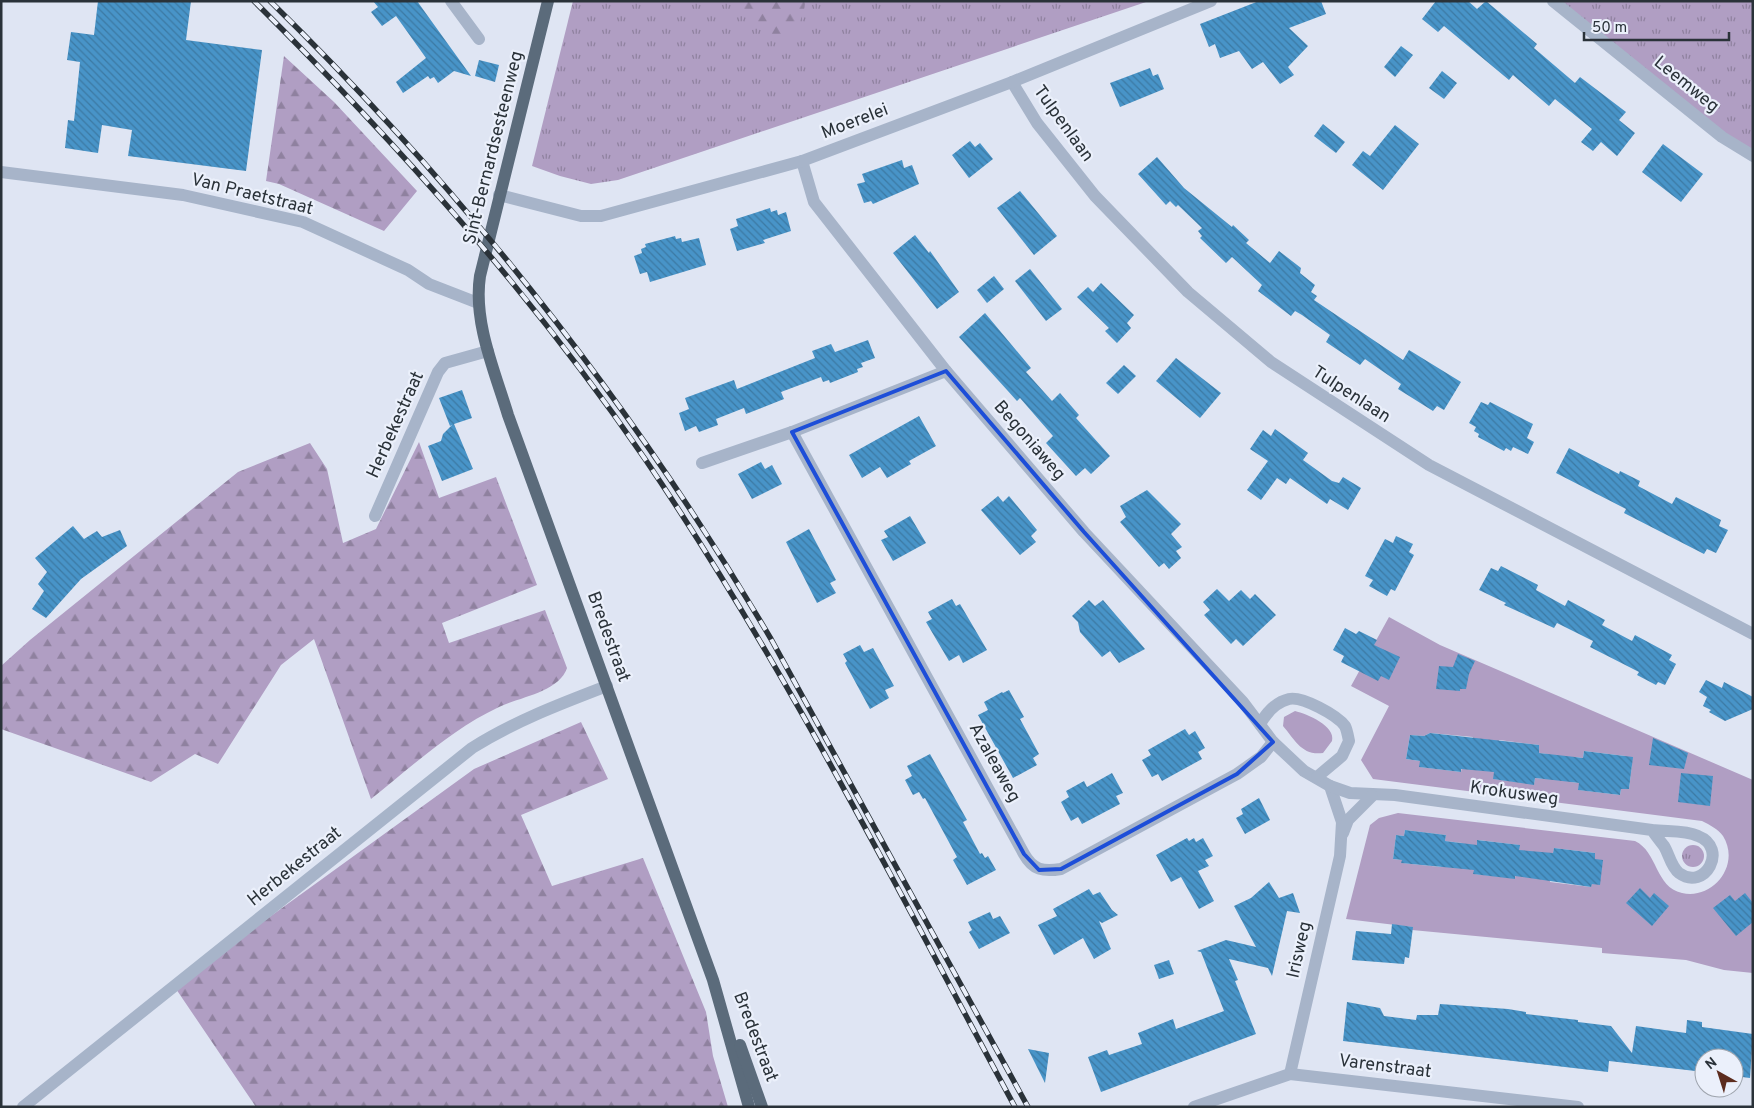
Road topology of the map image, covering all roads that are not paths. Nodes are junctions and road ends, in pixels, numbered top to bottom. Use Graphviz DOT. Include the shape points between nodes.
graph roads {
  1 [pos="451,1"];
  2 [pos="548,1"];
  3 [pos="1211,1"];
  4 [pos="1553,1"];
  5 [pos="479,39"];
  6 [pos="1012,82"];
  7 [pos="1753,156"];
  8 [pos="802,160"];
  9 [pos="1,172"];
  10 [pos="499,195"];
  11 [pos="478,303"];
  12 [pos="488,351"];
  13 [pos="946,371"];
  14 [pos="792,432"];
  15 [pos="702,463"];
  16 [pos="375,516"];
  17 [pos="1753,634"];
  18 [pos="607,686"];
  19 [pos="1260,724"];
  20 [pos="1273,742"];
  21 [pos="1317,777"];
  22 [pos="1330,786"];
  23 [pos="1372,796"];
  24 [pos="1652,830"];
  25 [pos="1343,834"];
  26 [pos="713,980"];
  27 [pos="1290,1074"];
  28 [pos="23,1107"];
  29 [pos="749,1107"];
  30 [pos="762,1107"];
  31 [pos="1194,1107"];
  32 [pos="1578,1107"];
  1 -- 5 [label="street"];
  2 -- 10 [label="main road, Sint-Bernardsesteenweg"];
  3 -- 6 [label="street, Moerelei"];
  4 -- 7 [label="street, Leemweg" via="1722,137"];
  6 -- 8 [label="street, Moerelei"];
  6 -- 17 [label="street, Tulpenlaan" via="1037,123 1095,196 1188,292 1271,362 1429,465"];
  8 -- 10 [label="street, Moerelei" via="600,216 581,216"];
  8 -- 13 [label="street, Begoniaweg" via="814,202"];
  9 -- 11 [label="street, Van Praetstraat" via="183,195 303,222 408,270 429,284"];
  10 -- 11 [label="main road, Sint-Bernardsesteenweg" via="480,276"];
  11 -- 12 [label="main road, Bredestraat"];
  12 -- 16 [label="street, Herbekestraat" via="445,363 438,372"];
  12 -- 18 [label="main road, Bredestraat" via="508,415"];
  13 -- 14 [label="street"];
  13 -- 19 [label="street, Begoniaweg" via="1084,532"];
  14 -- 15 [label="street"];
  14 -- 20 [label="street, Azaleaweg" via="1034,867 1047,871 1069,864 1237,774 1261,758"];
  18 -- 26 [label="main road, Bredestraat"];
  18 -- 28 [label="street, Herbekestraat" via="537,713 472,748"];
  19 -- 20 [label="street"];
  19 -- 21 [label="street" via="1266,713 1290,698 1304,700 1337,717 1346,727 1349,741 1342,756"];
  20 -- 21 [label="street" via="1294,763"];
  21 -- 22 [label="street"];
  22 -- 23 [label="street"];
  22 -- 25 [label="street, Irisweg" via="1338,805"];
  23 -- 24 [label="street, Krokusweg" via="1394,795"];
  23 -- 25 [label="street, Irisweg" via="1348,820"];
  24 -- 24 [label="street, Krokusweg" via="1679,872 1688,877 1705,874 1714,862 1711,847 1700,836"];
  25 -- 27 [label="street, Irisweg"];
  26 -- 29 [label="main road, Bredestraat"];
  26 -- 30 [label="main road, Bredestraat" via="726,1005"];
  27 -- 31 [label="street, Varenstraat"];
  27 -- 32 [label="street, Varenstraat"];
}
